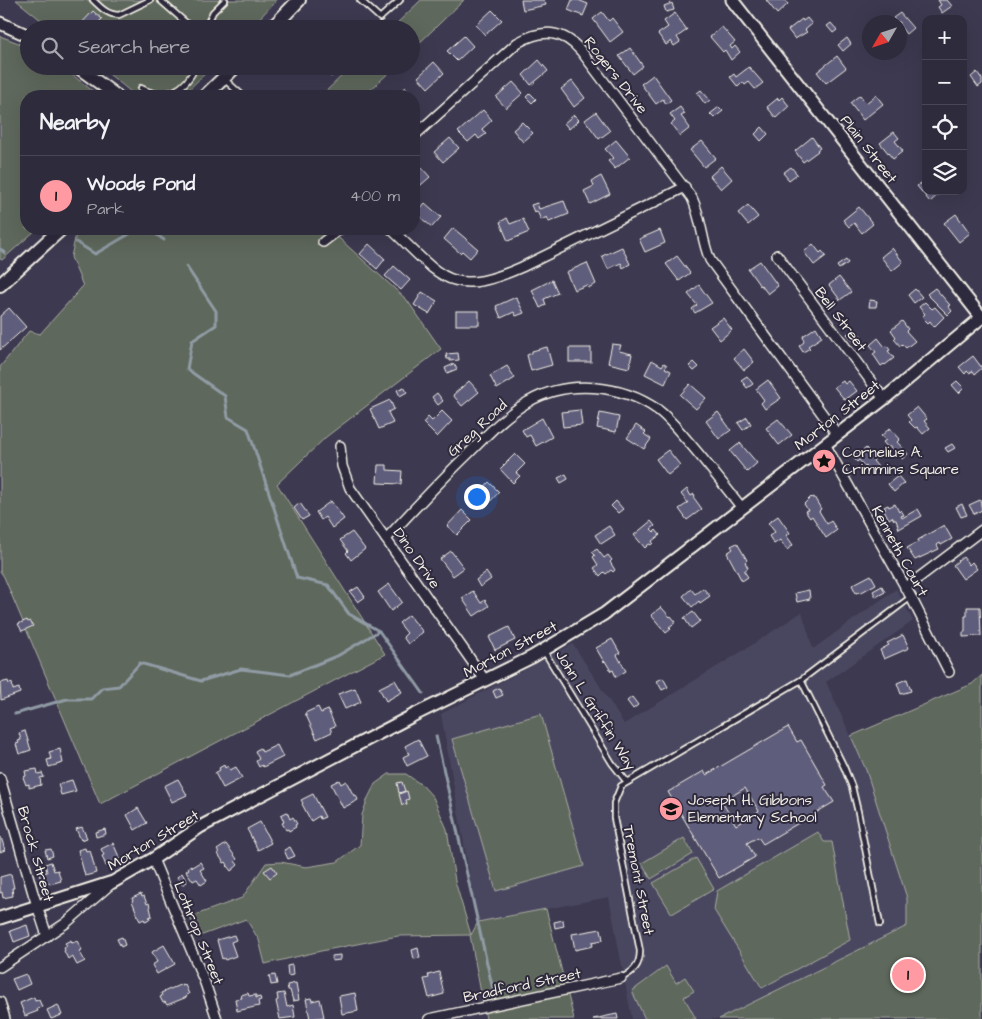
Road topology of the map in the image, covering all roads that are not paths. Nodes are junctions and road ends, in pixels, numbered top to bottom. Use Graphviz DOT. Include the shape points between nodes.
graph roads {
  1 [pos="93,0"];
  2 [pos="150,0"];
  3 [pos="160,0"];
  4 [pos="225,0"];
  5 [pos="299,0"];
  6 [pos="360,0"];
  7 [pos="400,0"];
  8 [pos="732,0"];
  9 [pos="183,20"];
  10 [pos="209,20"];
  11 [pos="280,20"];
  12 [pos="0,23"];
  13 [pos="20,32"];
  14 [pos="88,75"];
  15 [pos="191,75"];
  16 [pos="226,75"];
  17 [pos="223,79"];
  18 [pos="140,88"];
  19 [pos="109,90"];
  20 [pos="144,90"];
  21 [pos="174,90"];
  22 [pos="211,90"];
  23 [pos="236,90"];
  24 [pos="420,131"];
  25 [pos="685,187"];
  26 [pos="54,235"];
  27 [pos="332,235"];
  28 [pos="397,235"];
  29 [pos="323,242"];
  30 [pos="777,255"];
  31 [pos="0,285"];
  32 [pos="982,318"];
  33 [pos="884,399"];
  34 [pos="837,434"];
  35 [pos="825,444"];
  36 [pos="340,446"];
  37 [pos="742,508"];
  38 [pos="982,530"];
  39 [pos="386,539"];
  40 [pos="905,588"];
  41 [pos="910,598"];
  42 [pos="544,650"];
  43 [pos="949,672"];
  44 [pos="486,680"];
  45 [pos="801,680"];
  46 [pos="0,778"];
  47 [pos="627,782"];
  48 [pos="153,859"];
  49 [pos="113,882"];
  50 [pos="37,906"];
  51 [pos="0,918"];
  52 [pos="880,924"];
  53 [pos="47,936"];
  54 [pos="0,967"];
  55 [pos="622,978"];
  56 [pos="0,1002"];
  57 [pos="5,1019"];
  58 [pos="216,1019"];
  59 [pos="429,1019"];
  1 -- 2 [label="lane" via="103,10 119,15"];
  3 -- 9 [label="lane"];
  4 -- 10 [label="lane"];
  5 -- 11 [label="main road"];
  6 -- 7 [label="lane" via="380,18"];
  8 -- 32 [label="street, Plain Street"];
  12 -- 13 [label="street"];
  14 -- 19 [label="street"];
  15 -- 21 [label="lane"];
  16 -- 17 [label="main road"];
  17 -- 22 [label="main road"];
  17 -- 23 [label="lane"];
  18 -- 20 [label="lane"];
  24 -- 25 [label="street, Rogers Drive" via="517,43 540,34 560,35 581,51"];
  25 -- 28 [label="street" via="522,267 479,282 457,282 446,278"];
  25 -- 34 [label="street, Rogers Drive" via="699,213 710,260"];
  26 -- 31 [label="main road"];
  27 -- 29 [label="street"];
  30 -- 33 [label="street, Bell Street"];
  32 -- 33 [label="street, Morton Street"];
  33 -- 34 [label="street, Morton Street"];
  34 -- 35 [label="street, Morton Street"];
  35 -- 37 [label="street, Morton Street"];
  35 -- 40 [label="street, Kenneth Court"];
  36 -- 39 [label="street, Dino Drive" via="342,466 350,488"];
  37 -- 39 [label="street, Greg Road" via="708,464 658,410 632,396 593,387 557,390 529,401 503,419"];
  37 -- 42 [label="street, Morton Street" via="604,614"];
  38 -- 40 [label="street"];
  39 -- 44 [label="street, Dino Drive"];
  40 -- 41 [label="street, Kenneth Court"];
  41 -- 43 [label="street, Kenneth Court"];
  41 -- 45 [label="lane"];
  42 -- 44 [label="street, Morton Street"];
  42 -- 47 [label="lane, John L Griffin Way" via="612,763"];
  44 -- 48 [label="street, Morton Street" via="370,737 205,825"];
  45 -- 47 [label="lane"];
  45 -- 52 [label="lane" via="852,787"];
  46 -- 50 [label="street, Brock Street"];
  47 -- 55 [label="lane, Tremont Street" via="616,796 614,818 640,951 636,969"];
  48 -- 49 [label="street, Morton Street"];
  48 -- 58 [label="street, Lothrop Street" via="205,983"];
  49 -- 50 [label="street, Morton Street"];
  49 -- 53 [label="street"];
  50 -- 51 [label="street, Morton Street"];
  50 -- 53 [label="street, Brock Street"];
  53 -- 54 [label="street"];
  55 -- 59 [label="street, Bradford Street"];
  56 -- 57 [label="street"];
}
